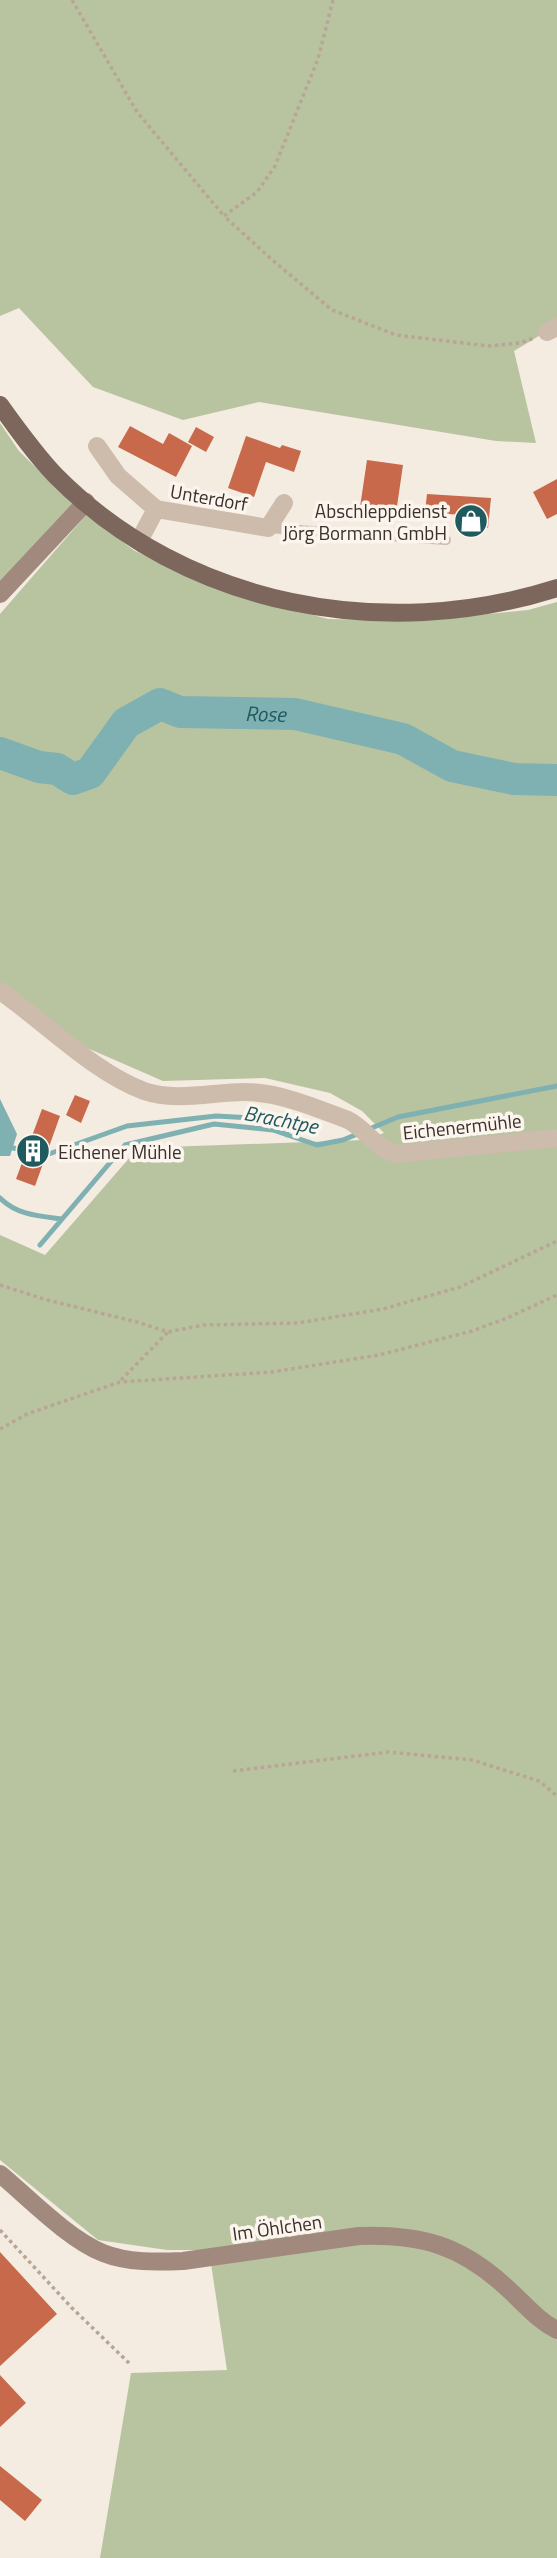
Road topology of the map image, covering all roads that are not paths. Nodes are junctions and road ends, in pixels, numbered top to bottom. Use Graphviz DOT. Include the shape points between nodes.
graph roads {
  1 [pos="0,405"];
  2 [pos="97,446"];
  3 [pos="86,502"];
  4 [pos="284,503"];
  5 [pos="156,509"];
  6 [pos="268,528"];
  7 [pos="446,540"];
  8 [pos="139,541"];
  9 [pos="557,588"];
  10 [pos="0,594"];
  11 [pos="0,991"];
  12 [pos="557,1138"];
  13 [pos="0,2174"];
  14 [pos="557,2330"];
  1 -- 3 [label="main road" via="28,444"];
  2 -- 5 [label="street, Unterdorf" via="118,476"];
  3 -- 8 [label="main road"];
  3 -- 10 [label="street"];
  4 -- 6 [label="street, Unterdorf"];
  5 -- 6 [label="street, Unterdorf"];
  5 -- 8 [label="street, Unterdorf"];
  6 -- 7 [label="lane"];
  8 -- 9 [label="main road" via="230,585 329,610 413,614 467,609"];
  11 -- 12 [label="street, Eichenermühle" via="75,1049 144,1091 176,1096 269,1094 359,1125 381,1147 404,1154"];
  13 -- 14 [label="street, Im Öhlchen" via="74,2236 102,2253 125,2259 183,2262 359,2236 418,2238 449,2247 484,2267 537,2318"];
}
